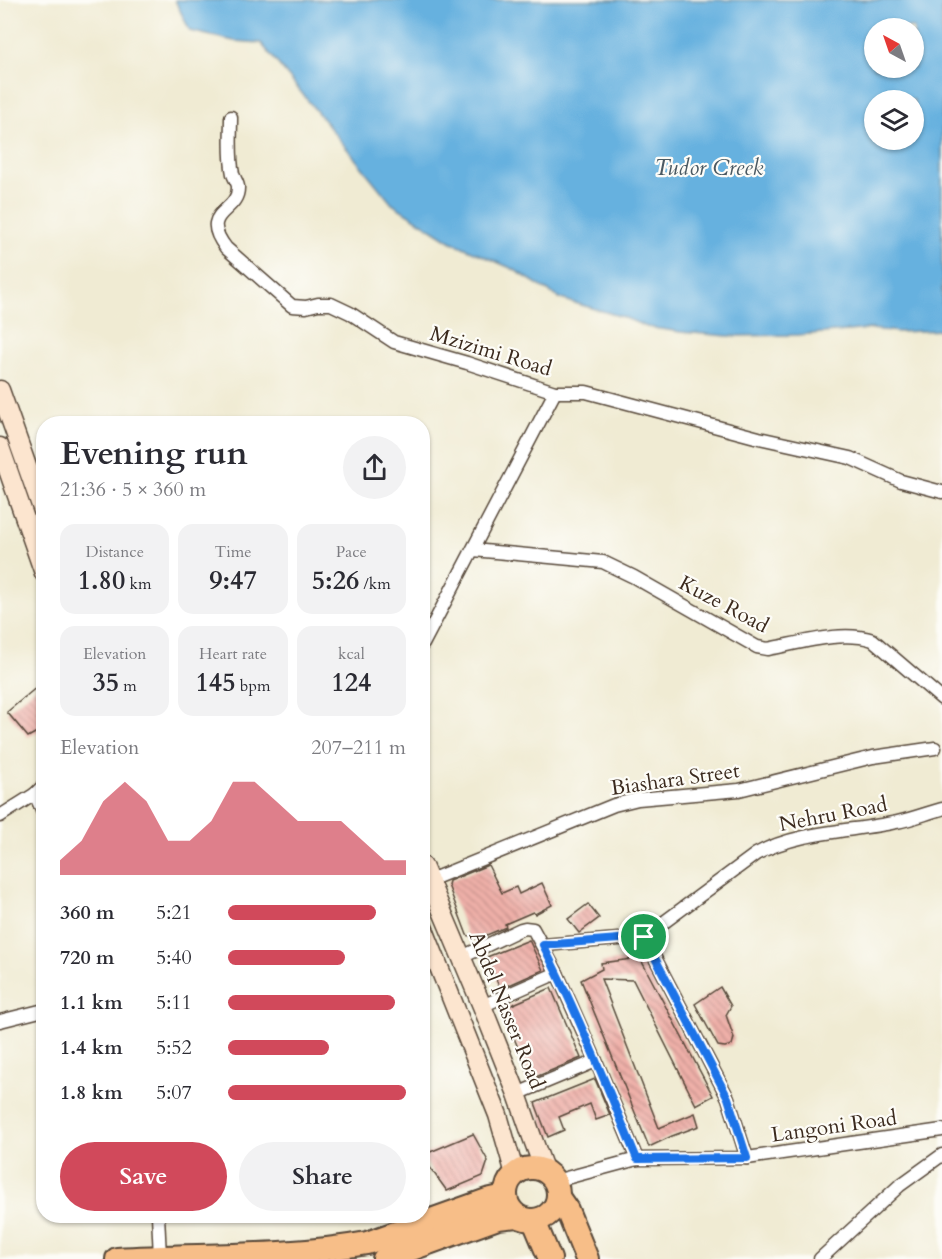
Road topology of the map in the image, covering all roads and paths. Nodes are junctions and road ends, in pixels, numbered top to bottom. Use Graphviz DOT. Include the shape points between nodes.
graph roads {
  1 [pos="231,117"];
  2 [pos="0,390"];
  3 [pos="555,392"];
  4 [pos="18,442"];
  5 [pos="0,448"];
  6 [pos="36,492"];
  7 [pos="942,492"];
  8 [pos="36,550"];
  9 [pos="473,550"];
  10 [pos="430,631"];
  11 [pos="942,699"];
  12 [pos="935,748"];
  13 [pos="36,791"];
  14 [pos="942,809"];
  15 [pos="0,816"];
  16 [pos="430,872"];
  17 [pos="430,882"];
  18 [pos="644,937"];
  19 [pos="543,945"];
  20 [pos="462,957"];
  21 [pos="430,958"];
  22 [pos="557,973"];
  23 [pos="482,1006"];
  24 [pos="36,1012"];
  25 [pos="0,1022"];
  26 [pos="596,1061"];
  27 [pos="517,1094"];
  28 [pos="942,1130"];
  29 [pos="942,1155"];
  30 [pos="747,1158"];
  31 [pos="637,1159"];
  32 [pos="515,1174"];
  33 [pos="553,1183"];
  34 [pos="505,1196"];
  35 [pos="525,1219"];
  36 [pos="430,1220"];
  37 [pos="158,1223"];
  38 [pos="423,1223"];
  39 [pos="160,1257"];
  40 [pos="117,1259"];
  41 [pos="384,1259"];
  42 [pos="550,1259"];
  43 [pos="587,1259"];
  44 [pos="820,1259"];
  1 -- 3 [label="street, Mzizimi Road" via="233,174 238,186 236,197 217,220 216,230 226,248 288,303 306,307 331,304 394,342"];
  2 -- 4 [label="main road"];
  3 -- 7 [label="street, Mzizimi Road" via="586,392 850,458 902,481"];
  3 -- 9 [label="street"];
  4 -- 5 [label="main road"];
  4 -- 6 [label="main road"];
  5 -- 8 [label="main road"];
  9 -- 10 [label="street"];
  9 -- 11 [label="street, Kuze Road" via="603,562 757,647 768,649 841,636 873,640"];
  12 -- 16 [label="street, Biashara Street" via="873,757 739,790 638,799"];
  13 -- 15 [label="street"];
  14 -- 18 [label="street, Nehru Road" via="897,822 771,846"];
  17 -- 20 [label="main road, Abdel Nasser Road"];
  18 -- 19 [label="street"];
  18 -- 30 [label="street" via="728,1098"];
  19 -- 20 [label="street" via="533,929 525,928"];
  19 -- 22 [label="street"];
  20 -- 23 [label="main road, Abdel Nasser Road"];
  21 -- 32 [label="main road" via="498,1115"];
  22 -- 23 [label="street"];
  22 -- 26 [label="street"];
  23 -- 27 [label="main road, Abdel Nasser Road"];
  24 -- 25 [label="street"];
  26 -- 27 [label="street"];
  26 -- 31 [label="street"];
  27 -- 33 [label="main road, Abdel Nasser Road" via="531,1137"];
  28 -- 30 [label="street, Langoni Road"];
  29 -- 44 [label="street" via="899,1186"];
  30 -- 31 [label="street, Langoni Road"];
  31 -- 33 [label="street, Langoni Road"];
  32 -- 33 [label="highway" via="536,1168"];
  32 -- 34 [label="highway"];
  33 -- 35 [label="highway" via="555,1206 550,1213 543,1218"];
  33 -- 43 [label="highway"];
  34 -- 35 [label="highway" via="511,1211"];
  34 -- 36 [label="highway"];
  35 -- 41 [label="highway" via="498,1218"];
  35 -- 42 [label="highway"];
  37 -- 39 [label="street"];
  38 -- 39 [label="highway" via="351,1246 251,1255"];
  39 -- 40 [label="highway"];
}
